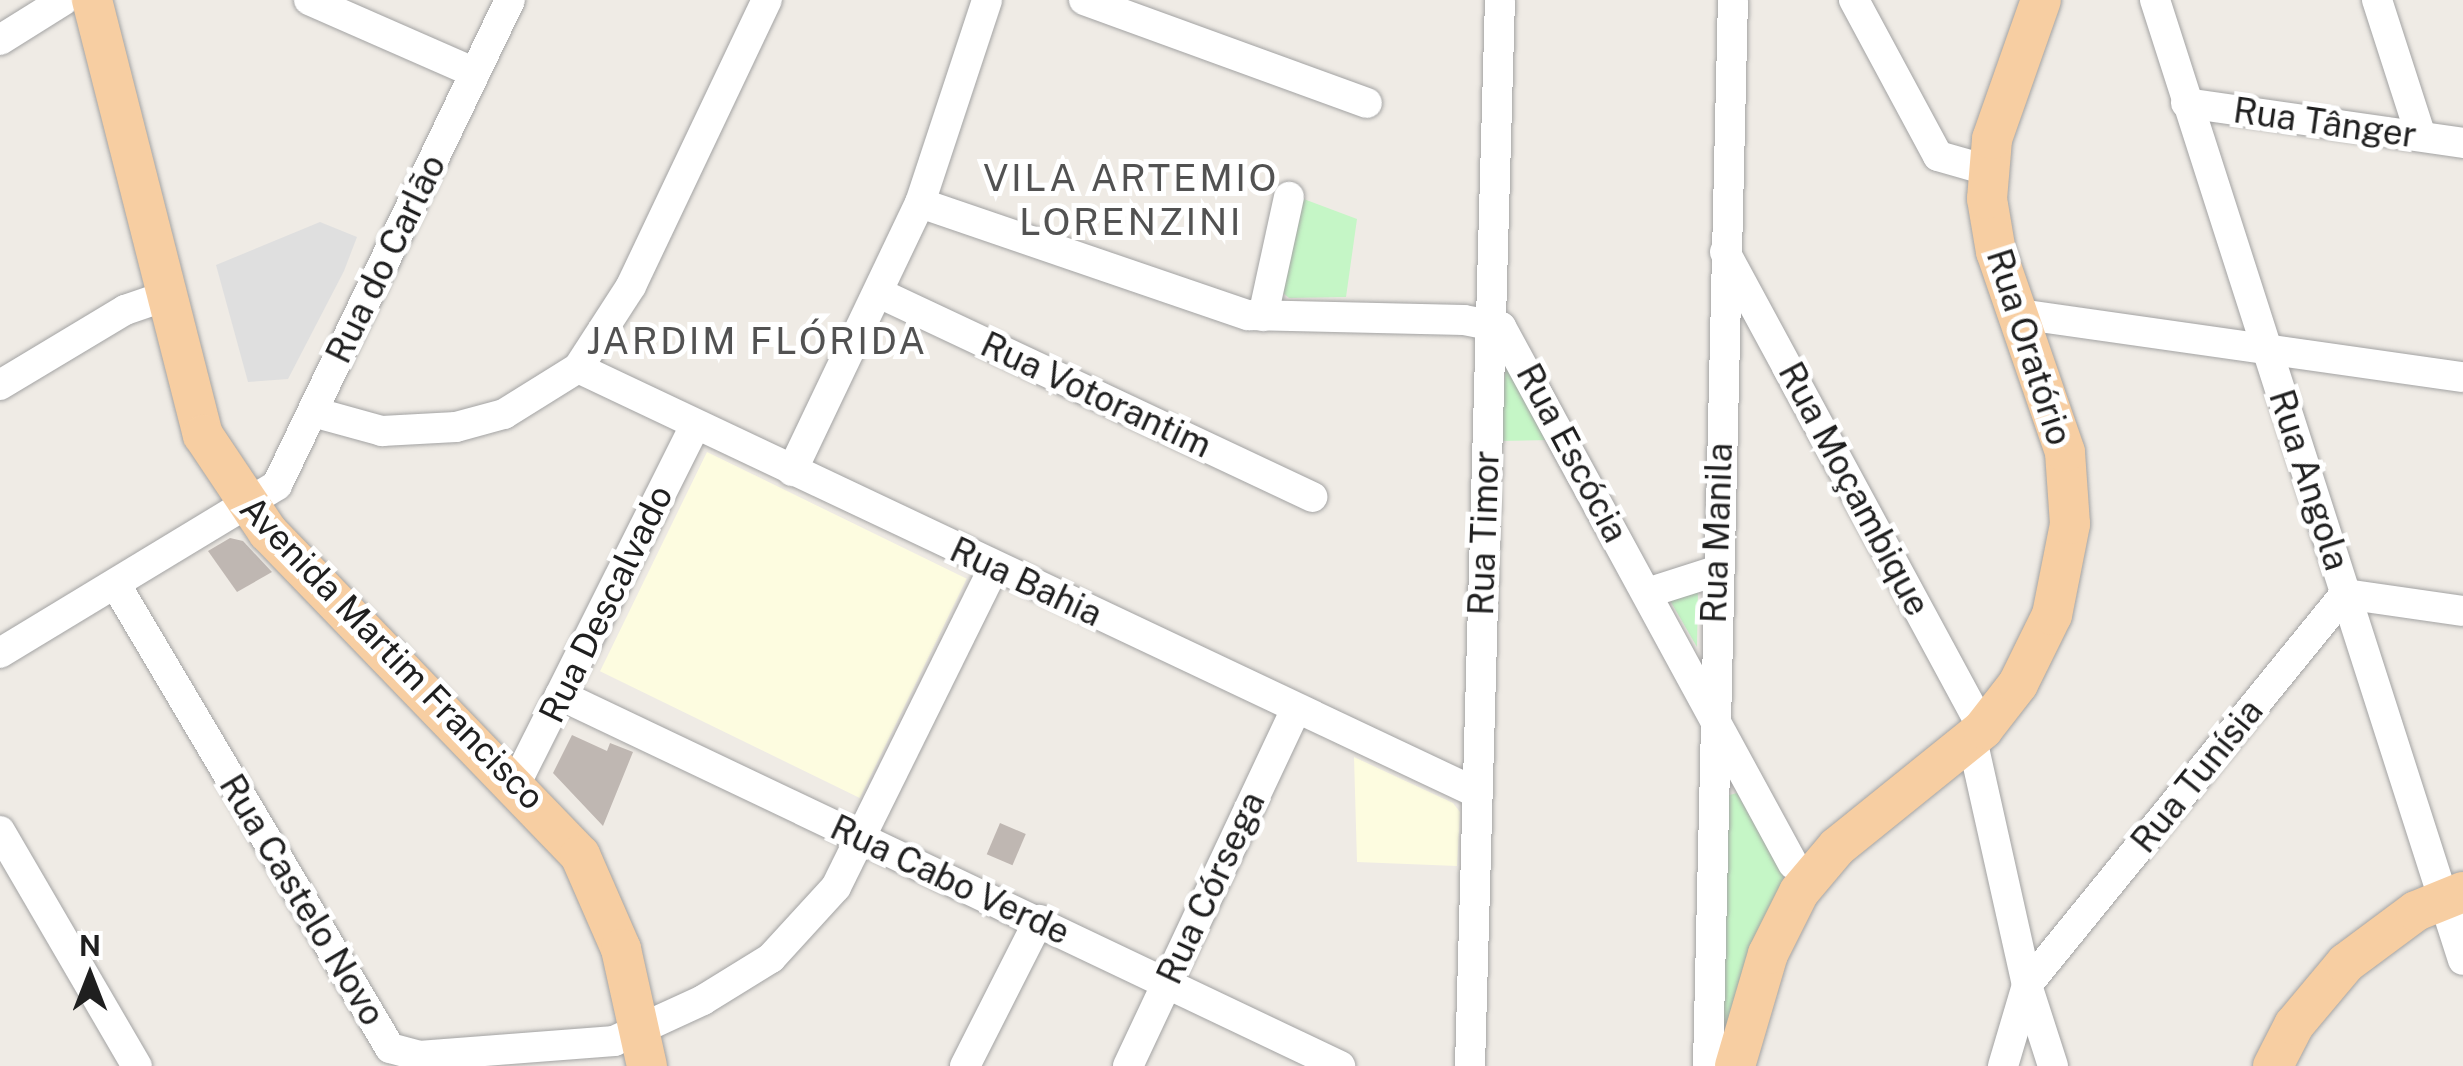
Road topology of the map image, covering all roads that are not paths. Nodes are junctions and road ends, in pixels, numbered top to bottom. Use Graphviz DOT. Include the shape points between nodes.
graph roads {
  1 [pos="64,0"];
  2 [pos="92,0"];
  3 [pos="309,0"];
  4 [pos="510,0"];
  5 [pos="767,0"];
  6 [pos="987,0"];
  7 [pos="1084,0"];
  8 [pos="1500,0"];
  9 [pos="1732,0"];
  10 [pos="1854,0"];
  11 [pos="2041,0"];
  12 [pos="2155,0"];
  13 [pos="2378,0"];
  14 [pos="0,40"];
  15 [pos="476,73"];
  16 [pos="1368,103"];
  17 [pos="2186,104"];
  18 [pos="2421,136"];
  19 [pos="2463,143"];
  20 [pos="1986,170"];
  21 [pos="1289,196"];
  22 [pos="920,203"];
  23 [pos="1725,251"];
  24 [pos="879,293"];
  25 [pos="163,296"];
  26 [pos="2019,314"];
  27 [pos="1263,316"];
  28 [pos="1490,321"];
  29 [pos="1773,338"];
  30 [pos="1723,346"];
  31 [pos="2266,348"];
  32 [pos="578,368"];
  33 [pos="2463,377"];
  34 [pos="0,385"];
  35 [pos="313,412"];
  36 [pos="695,424"];
  37 [pos="792,471"];
  38 [pos="1312,498"];
  39 [pos="248,507"];
  40 [pos="994,567"];
  41 [pos="1716,571"];
  42 [pos="116,584"];
  43 [pos="1647,593"];
  44 [pos="2345,594"];
  45 [pos="2463,611"];
  46 [pos="0,654"];
  47 [pos="560,695"];
  48 [pos="1295,710"];
  49 [pos="1712,714"];
  50 [pos="1978,734"];
  51 [pos="516,783"];
  52 [pos="1477,793"];
  53 [pos="0,831"];
  54 [pos="865,835"];
  55 [pos="1793,864"];
  56 [pos="2453,895"];
  57 [pos="1040,920"];
  58 [pos="2463,960"];
  59 [pos="1166,982"];
  60 [pos="2027,985"];
  61 [pos="643,1048"];
  62 [pos="137,1066"];
  63 [pos="966,1066"];
  64 [pos="1128,1066"];
  65 [pos="1340,1066"];
  66 [pos="1470,1066"];
  67 [pos="1708,1066"];
  68 [pos="1735,1066"];
  69 [pos="2002,1066"];
  70 [pos="2053,1066"];
  71 [pos="2273,1066"];
  1 -- 14 [label="street"];
  2 -- 25 [label="main road, Avenida Martim Francisco"];
  3 -- 15 [label="street"];
  4 -- 15 [label="street, Rua do Carlão"];
  5 -- 32 [label="street" via="631,286"];
  6 -- 22 [label="street"];
  7 -- 16 [label="street"];
  8 -- 28 [label="street, Rua Timor"];
  9 -- 23 [label="street, Rua Manila"];
  10 -- 20 [label="street" via="1938,156"];
  11 -- 20 [label="main road, Rua Oratório"];
  12 -- 17 [label="street, Rua Angola"];
  13 -- 18 [label="street"];
  15 -- 35 [label="street, Rua do Carlão"];
  17 -- 18 [label="street, Rua Tânger"];
  17 -- 31 [label="street, Rua Angola"];
  18 -- 19 [label="street, Rua Tânger"];
  20 -- 26 [label="main road, Rua Oratório" via="1990,223"];
  21 -- 27 [label="street"];
  22 -- 24 [label="street"];
  22 -- 27 [label="street"];
  23 -- 29 [label="street, Rua Moçambique"];
  23 -- 30 [label="street, Rua Manila"];
  24 -- 37 [label="street"];
  24 -- 38 [label="street, Rua Votorantim"];
  25 -- 34 [label="street" via="125,310"];
  25 -- 39 [label="main road, Avenida Martim Francisco" via="199,424"];
  26 -- 31 [label="street"];
  26 -- 50 [label="main road, Rua Oratório" via="2065,452 2068,547 2041,642"];
  27 -- 28 [label="street"];
  28 -- 43 [label="street, Rua Escócia" via="1510,338"];
  28 -- 52 [label="street, Rua Timor"];
  29 -- 30 [label="street" via="1747,336"];
  29 -- 50 [label="street, Rua Moçambique"];
  30 -- 41 [label="street, Rua Manila"];
  31 -- 33 [label="street"];
  31 -- 44 [label="street, Rua Angola"];
  32 -- 35 [label="street" via="504,414 456,427 382,430"];
  32 -- 36 [label="street, Rua Bahia"];
  35 -- 39 [label="street, Rua do Carlão" via="276,485"];
  36 -- 37 [label="street, Rua Bahia"];
  36 -- 47 [label="street, Rua Descalvado"];
  37 -- 40 [label="street, Rua Bahia"];
  39 -- 42 [label="street, Rua do Carlão"];
  39 -- 51 [label="main road, Avenida Martim Francisco"];
  40 -- 48 [label="street, Rua Bahia"];
  40 -- 54 [label="street, Rua Castelo Novo"];
  41 -- 43 [label="street"];
  41 -- 49 [label="street, Rua Manila"];
  42 -- 46 [label="street, Rua do Carlão"];
  42 -- 61 [label="street, Rua Castelo Novo" via="390,1048 419,1056 614,1040"];
  43 -- 49 [label="street, Rua Escócia"];
  44 -- 45 [label="street"];
  44 -- 56 [label="street, Rua Angola"];
  44 -- 60 [label="street, Rua Tunísia"];
  47 -- 51 [label="street, Rua Descalvado"];
  47 -- 54 [label="street, Rua Cabo Verde" via="836,828"];
  48 -- 52 [label="street, Rua Bahia"];
  48 -- 59 [label="street, Rua Córsega"];
  49 -- 55 [label="street, Rua Escócia"];
  49 -- 67 [label="street, Rua Manila"];
  50 -- 60 [label="street, Rua Moçambique"];
  50 -- 68 [label="main road, Rua Oratório" via="1811,876 1776,933"];
  51 -- 61 [label="main road, Avenida Martim Francisco" via="598,886"];
  52 -- 66 [label="street, Rua Timor"];
  53 -- 62 [label="street"];
  54 -- 57 [label="street, Rua Cabo Verde"];
  54 -- 61 [label="street, Rua Castelo Novo" via="836,887 772,958"];
  56 -- 58 [label="street, Rua Angola"];
  56 -- 71 [label="main road" via="2346,963 2294,1025"];
  57 -- 59 [label="street, Rua Cabo Verde"];
  57 -- 63 [label="street"];
  59 -- 64 [label="street, Rua Córsega"];
  59 -- 65 [label="street, Rua Cabo Verde"];
  60 -- 69 [label="street, Rua Tunísia"];
  60 -- 70 [label="street, Rua Moçambique"];
}
